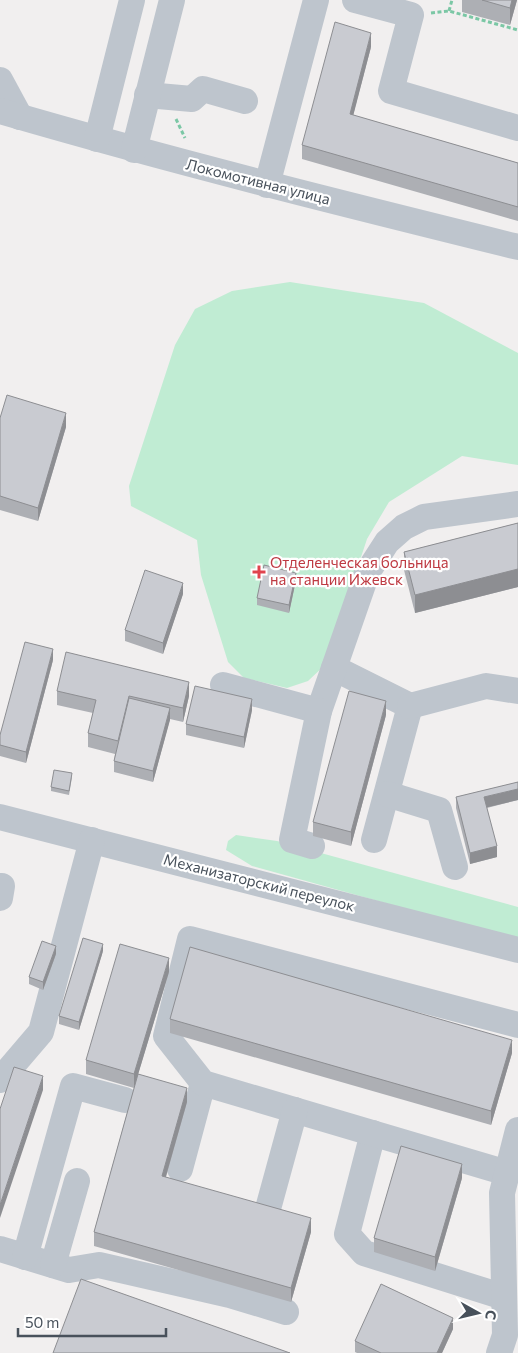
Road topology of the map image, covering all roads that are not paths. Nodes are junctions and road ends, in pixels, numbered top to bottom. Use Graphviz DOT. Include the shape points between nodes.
graph roads {
  1 [pos="132,0"];
  2 [pos="172,0"];
  3 [pos="316,0"];
  4 [pos="355,0"];
  5 [pos="0,80"];
  6 [pos="148,95"];
  7 [pos="245,101"];
  8 [pos="10,114"];
  9 [pos="518,128"];
  10 [pos="97,139"];
  11 [pos="134,150"];
  12 [pos="267,185"];
  13 [pos="518,247"];
  14 [pos="518,504"];
  15 [pos="334,668"];
  16 [pos="224,685"];
  17 [pos="518,691"];
  18 [pos="410,706"];
  19 [pos="319,711"];
  20 [pos="386,794"];
  21 [pos="0,817"];
  22 [pos="92,840"];
  23 [pos="374,840"];
  24 [pos="312,846"];
  25 [pos="456,867"];
  26 [pos="0,886"];
  27 [pos="0,898"];
  28 [pos="518,950"];
  29 [pos="518,1025"];
  30 [pos="0,1080"];
  31 [pos="203,1083"];
  32 [pos="125,1100"];
  33 [pos="295,1110"];
  34 [pos="518,1130"];
  35 [pos="373,1133"];
  36 [pos="180,1169"];
  37 [pos="507,1173"];
  38 [pos="77,1181"];
  39 [pos="269,1205"];
  40 [pos="0,1249"];
  41 [pos="25,1257"];
  42 [pos="54,1266"];
  43 [pos="504,1297"];
  44 [pos="286,1312"];
  45 [pos="499,1353"];
  1 -- 10 [label="street"];
  2 -- 6 [label="street"];
  3 -- 12 [label="street"];
  4 -- 9 [label="street" via="411,15 391,91"];
  5 -- 8 [label="street"];
  6 -- 7 [label="street" via="192,99 203,89"];
  6 -- 11 [label="street"];
  8 -- 10 [label="street, Локомотивная улица"];
  10 -- 11 [label="street, Локомотивная улица"];
  11 -- 12 [label="street, Локомотивная улица"];
  12 -- 13 [label="street, Локомотивная улица"];
  14 -- 15 [label="street" via="424,517 404,527 387,542 367,573"];
  15 -- 18 [label="street"];
  15 -- 19 [label="street"];
  16 -- 19 [label="street"];
  17 -- 18 [label="street" via="486,686"];
  18 -- 20 [label="street"];
  19 -- 24 [label="street" via="292,840"];
  20 -- 23 [label="street"];
  20 -- 25 [label="street" via="439,810"];
  21 -- 22 [label="street, Механизаторский переулок"];
  22 -- 28 [label="street, Механизаторский переулок"];
  22 -- 30 [label="street" via="41,1032"];
  26 -- 27 [label="street"];
  29 -- 31 [label="street" via="190,939 166,1036"];
  31 -- 33 [label="street"];
  31 -- 36 [label="street"];
  32 -- 41 [label="street" via="73,1086"];
  33 -- 35 [label="street"];
  33 -- 39 [label="street"];
  34 -- 37 [label="street"];
  35 -- 37 [label="street"];
  35 -- 43 [label="street" via="347,1234 364,1253"];
  37 -- 43 [label="street" via="502,1192"];
  38 -- 42 [label="street"];
  40 -- 41 [label="street"];
  41 -- 42 [label="street"];
  42 -- 44 [label="street" via="69,1270 99,1266 230,1295"];
  43 -- 45 [label="street" via="505,1335"];
}
